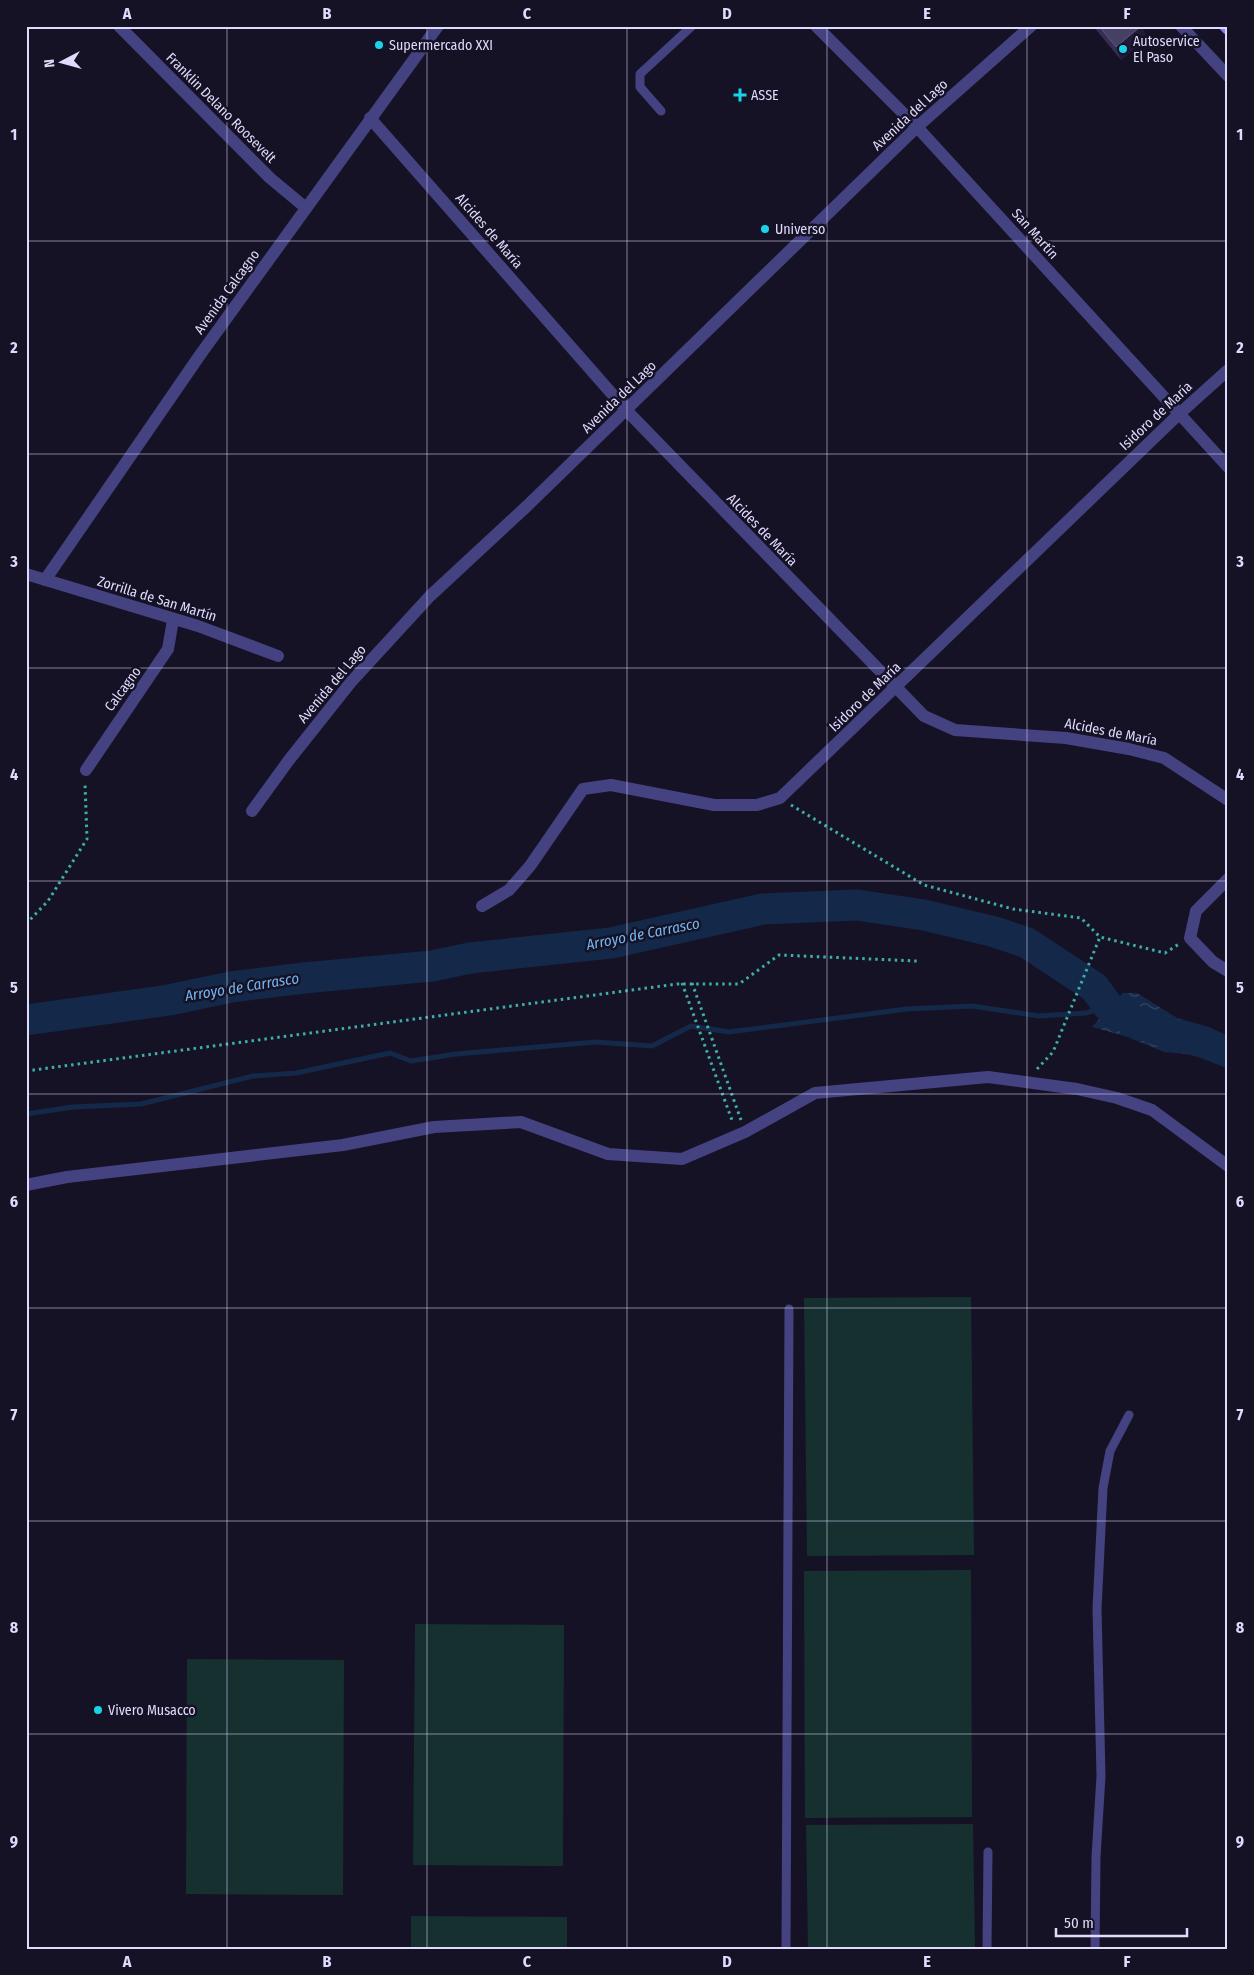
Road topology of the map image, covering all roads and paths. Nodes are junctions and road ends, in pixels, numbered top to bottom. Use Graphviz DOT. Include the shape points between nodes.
graph roads {
  1 [pos="119,26"];
  2 [pos="438,26"];
  3 [pos="692,26"];
  4 [pos="816,26"];
  5 [pos="1030,26"];
  6 [pos="1181,26"];
  7 [pos="1225,26"];
  8 [pos="1228,29"];
  9 [pos="1228,76"];
  10 [pos="661,111"];
  11 [pos="370,118"];
  12 [pos="918,127"];
  13 [pos="306,208"];
  14 [pos="1228,370"];
  15 [pos="627,411"];
  16 [pos="1179,414"];
  17 [pos="1228,467"];
  18 [pos="26,574"];
  19 [pos="45,580"];
  20 [pos="173,620"];
  21 [pos="278,656"];
  22 [pos="895,689"];
  23 [pos="86,770"];
  24 [pos="780,798"];
  25 [pos="1228,800"];
  26 [pos="252,811"];
  27 [pos="1228,879"];
  28 [pos="482,906"];
  29 [pos="26,924"];
  30 [pos="1100,937"];
  31 [pos="1190,938"];
  32 [pos="917,961"];
  33 [pos="1228,971"];
  34 [pos="682,983"];
  35 [pos="692,983"];
  36 [pos="26,1070"];
  37 [pos="1026,1081"];
  38 [pos="741,1134"];
  39 [pos="1228,1166"];
  40 [pos="26,1185"];
  41 [pos="789,1309"];
  42 [pos="1129,1415"];
  43 [pos="988,1852"];
  44 [pos="786,1949"];
  45 [pos="987,1949"];
  46 [pos="1095,1949"];
  1 -- 13 [label="street, Franklin Delano Roosevelt" via="270,178"];
  2 -- 11 [label="street, Avenida Calcagno"];
  3 -- 10 [label="lane" via="640,74 640,87"];
  4 -- 12 [label="street, San Martín"];
  5 -- 12 [label="street, Avenida del Lago"];
  6 -- 9 [label="street"];
  7 -- 8 [label="main road"];
  11 -- 13 [label="street, Avenida Calcagno"];
  11 -- 15 [label="street, Alcides de María"];
  12 -- 15 [label="street, Avenida del Lago"];
  12 -- 16 [label="street, San Martín"];
  13 -- 19 [label="street, Avenida Calcagno"];
  14 -- 16 [label="street, Isidoro de María"];
  15 -- 22 [label="street, Alcides de María"];
  15 -- 26 [label="street, Avenida del Lago" via="430,596 351,682"];
  16 -- 17 [label="street, San Martín"];
  16 -- 22 [label="street, Isidoro de María"];
  18 -- 19 [label="street, Zorrilla de San Martín"];
  19 -- 20 [label="street, Zorrilla de San Martín"];
  20 -- 21 [label="street, Zorrilla de San Martín"];
  20 -- 23 [label="street, Calcagno" via="168,649"];
  22 -- 24 [label="street, Isidoro de María"];
  22 -- 25 [label="street, Alcides de María" via="924,716 955,730 1066,738 1129,748 1164,758"];
  23 -- 29 [label="path" via="87,839 48,901"];
  24 -- 28 [label="street, Isidoro de María" via="757,805 714,805 611,785 583,789 525,872 509,890"];
  24 -- 30 [label="path" via="924,885 1013,909 1081,918"];
  27 -- 31 [label="street" via="1196,911"];
  30 -- 31 [label="path" via="1165,953"];
  30 -- 37 [label="path" via="1053,1052"];
  31 -- 33 [label="street" via="1213,962"];
  32 -- 35 [label="path" via="779,955 738,984"];
  34 -- 35 [label="path"];
  34 -- 36 [label="path"];
  34 -- 38 [label="path"];
  35 -- 38 [label="path" via="730,1089"];
  37 -- 38 [label="street" via="988,1077 815,1094"];
  37 -- 39 [label="street" via="1117,1098 1152,1110"];
  38 -- 40 [label="street" via="682,1159 608,1154 520,1122 434,1127 343,1144 67,1177"];
  41 -- 44 [label="lane"];
  42 -- 46 [label="lane" via="1110,1451 1102,1488 1098,1609 1101,1776"];
  43 -- 45 [label="lane"];
}
